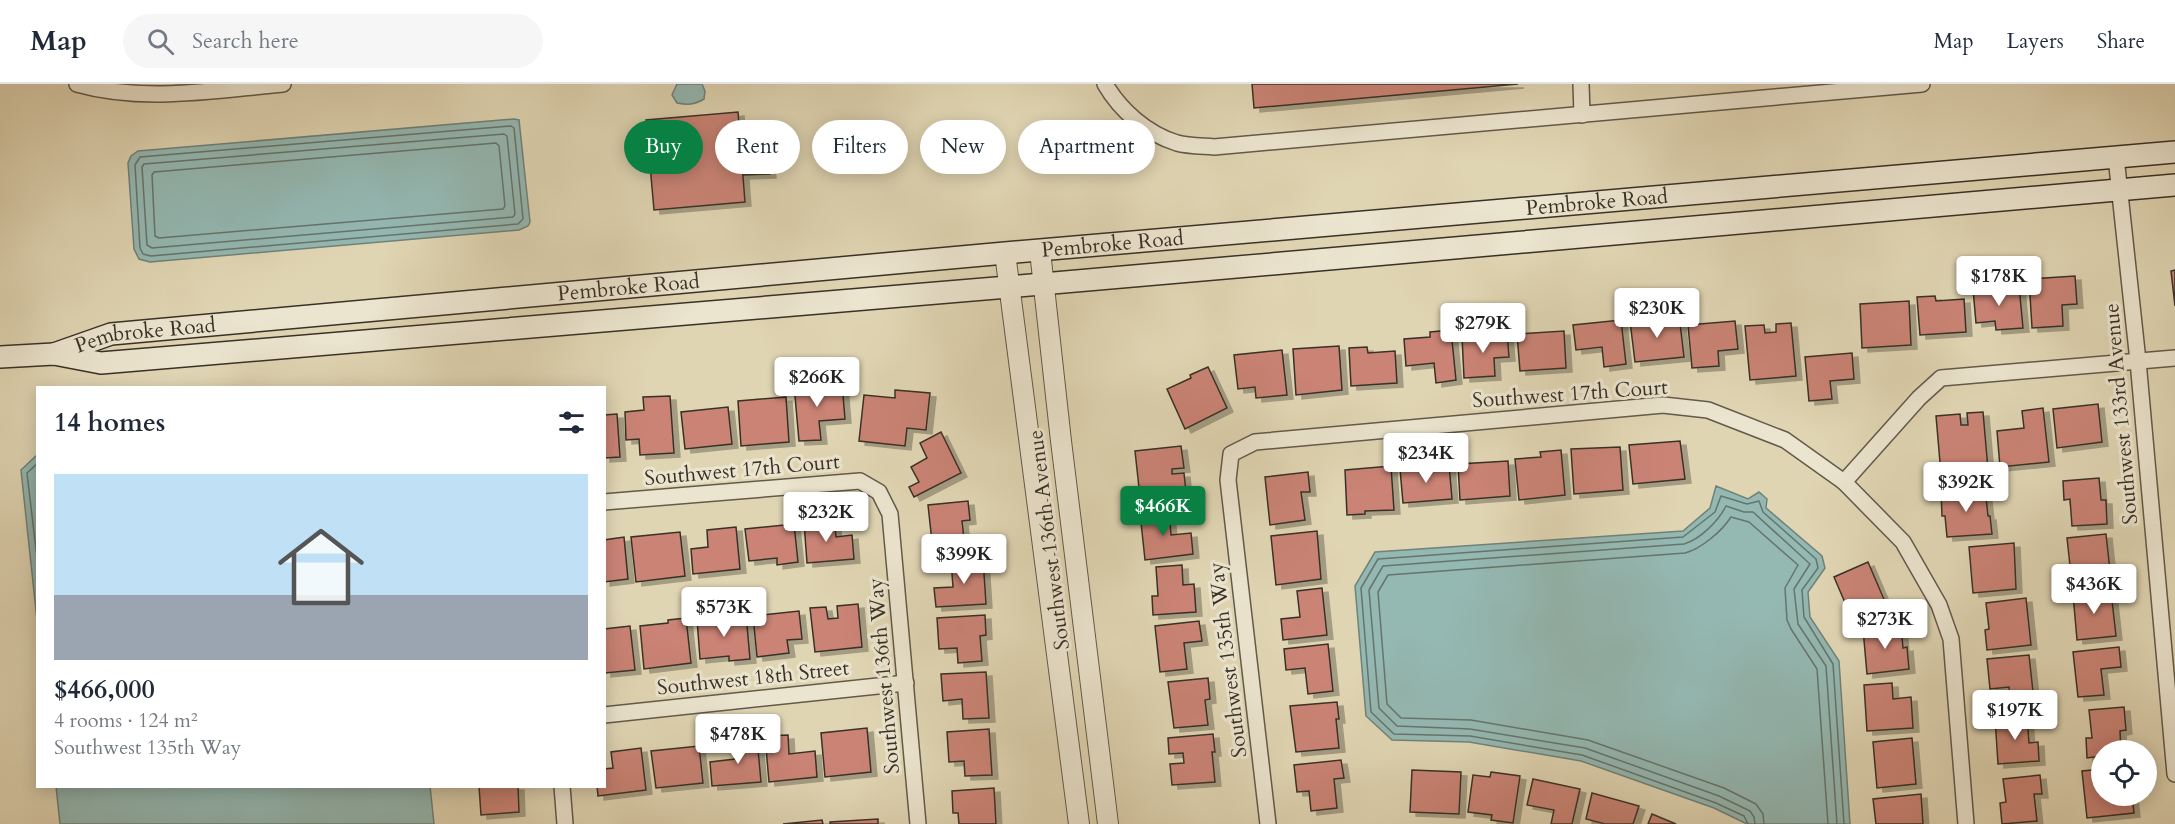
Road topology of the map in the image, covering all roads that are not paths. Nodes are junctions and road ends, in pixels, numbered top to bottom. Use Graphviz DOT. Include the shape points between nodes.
graph roads {
  1 [pos="77,84"];
  2 [pos="283,84"];
  3 [pos="1105,84"];
  4 [pos="1581,84"];
  5 [pos="1922,84"];
  6 [pos="1582,115"];
  7 [pos="2175,152"];
  8 [pos="2116,157"];
  9 [pos="2175,185"];
  10 [pos="2119,190"];
  11 [pos="1040,251"];
  12 [pos="1005,254"];
  13 [pos="1044,284"];
  14 [pos="1008,287"];
  15 [pos="54,354"];
  16 [pos="0,357"];
  17 [pos="2175,358"];
  18 [pos="2138,361"];
  19 [pos="1231,454"];
  20 [pos="1844,482"];
  21 [pos="879,492"];
  22 [pos="606,502"];
  23 [pos="906,683"];
  24 [pos="606,715"];
  25 [pos="2175,769"];
  26 [pos="2175,774"];
  27 [pos="562,788"];
  28 [pos="566,824"];
  29 [pos="918,824"];
  30 [pos="1079,824"];
  31 [pos="1108,824"];
  32 [pos="1268,824"];
  33 [pos="1966,824"];
  1 -- 2 [label="street" via="101,91 144,94"];
  3 -- 6 [label="street" via="1117,102 1144,127 1177,143 1214,147"];
  4 -- 6 [label="street"];
  5 -- 6 [label="street"];
  7 -- 8 [label="main road, Pembroke Road"];
  8 -- 10 [label="street, Southwest 133rd Avenue"];
  8 -- 11 [label="main road, Pembroke Road"];
  9 -- 10 [label="main road, Pembroke Road"];
  10 -- 13 [label="main road, Pembroke Road"];
  10 -- 18 [label="street, Southwest 133rd Avenue"];
  11 -- 12 [label="main road, Pembroke Road"];
  11 -- 13 [label="street, Southwest 136th Avenue"];
  12 -- 14 [label="street, Southwest 136th Avenue"];
  12 -- 15 [label="main road, Pembroke Road" via="111,334"];
  13 -- 14 [label="main road, Pembroke Road"];
  13 -- 31 [label="street, Southwest 136th Avenue"];
  14 -- 15 [label="main road, Pembroke Road" via="101,363"];
  14 -- 30 [label="street, Southwest 136th Avenue"];
  15 -- 16 [label="main road, Pembroke Road"];
  17 -- 18 [label="street"];
  18 -- 20 [label="street" via="1941,378"];
  18 -- 25 [label="street, Southwest 133rd Avenue"];
  19 -- 20 [label="street, Southwest 17th Court" via="1255,442 1663,405 1707,410 1785,440"];
  19 -- 32 [label="street, Southwest 135th Way" via="1228,480"];
  20 -- 33 [label="street, Southwest 17th Court" via="1903,543 1939,605 1951,639"];
  21 -- 22 [label="street, Southwest 17th Court" via="860,481"];
  21 -- 23 [label="street, Southwest 136th Way" via="890,514"];
  23 -- 24 [label="street, Southwest 18th Street"];
  23 -- 29 [label="street, Southwest 136th Way"];
  25 -- 26 [label="street, Southwest 133rd Avenue"];
  27 -- 28 [label="street"];
}
